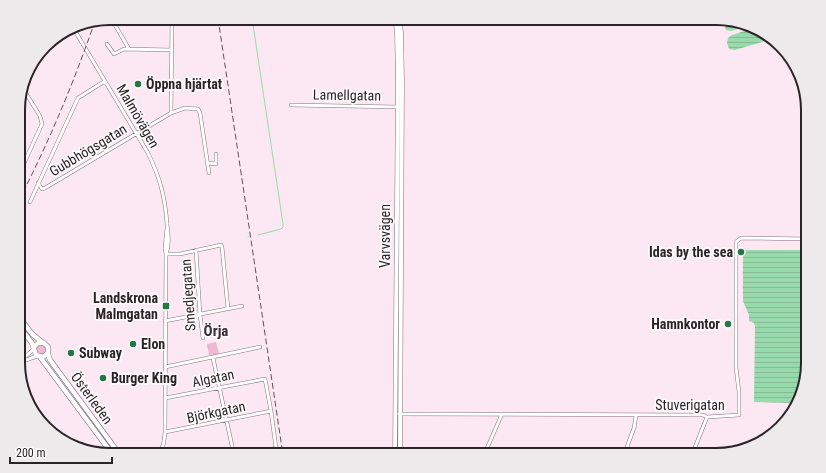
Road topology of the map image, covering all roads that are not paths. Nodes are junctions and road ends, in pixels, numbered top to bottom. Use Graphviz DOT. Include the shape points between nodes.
graph roads {
  1 [pos="114,25"];
  2 [pos="172,25"];
  3 [pos="396,25"];
  4 [pos="400,25"];
  5 [pos="76,32"];
  6 [pos="107,44"];
  7 [pos="129,49"];
  8 [pos="172,50"];
  9 [pos="105,81"];
  10 [pos="27,95"];
  11 [pos="292,105"];
  12 [pos="399,107"];
  13 [pos="171,113"];
  14 [pos="136,133"];
  15 [pos="216,154"];
  16 [pos="25,161"];
  17 [pos="208,163"];
  18 [pos="209,172"];
  19 [pos="38,183"];
  20 [pos="30,202"];
  21 [pos="801,239"];
  22 [pos="196,250"];
  23 [pos="166,254"];
  24 [pos="242,306"];
  25 [pos="228,309"];
  26 [pos="200,314"];
  27 [pos="165,321"];
  28 [pos="25,325"];
  29 [pos="25,335"];
  30 [pos="202,338"];
  31 [pos="42,342"];
  32 [pos="34,348"];
  33 [pos="260,348"];
  34 [pos="48,354"];
  35 [pos="25,355"];
  36 [pos="38,357"];
  37 [pos="212,358"];
  38 [pos="25,360"];
  39 [pos="165,367"];
  40 [pos="219,388"];
  41 [pos="165,398"];
  42 [pos="271,411"];
  43 [pos="395,414"];
  44 [pos="400,414"];
  45 [pos="502,414"];
  46 [pos="636,416"];
  47 [pos="707,417"];
  48 [pos="226,421"];
  49 [pos="165,432"];
  50 [pos="107,448"];
  51 [pos="115,448"];
  52 [pos="162,448"];
  53 [pos="232,448"];
  54 [pos="276,448"];
  55 [pos="395,448"];
  56 [pos="400,448"];
  57 [pos="487,448"];
  58 [pos="627,448"];
  59 [pos="695,448"];
  1 -- 7 [label="street"];
  2 -- 8 [label="street"];
  3 -- 12 [label="main road, Varvsvägen"];
  4 -- 12 [label="main road, Varvsvägen"];
  5 -- 9 [label="street, Malmövägen"];
  6 -- 7 [label="street" via="114,54"];
  7 -- 8 [label="street"];
  8 -- 13 [label="street"];
  9 -- 14 [label="street, Malmövägen"];
  9 -- 19 [label="street" via="78,98"];
  10 -- 16 [label="street" via="42,124"];
  11 -- 12 [label="street, Lamellgatan"];
  12 -- 43 [label="main road, Varvsvägen"];
  12 -- 44 [label="main road, Varvsvägen"];
  13 -- 14 [label="street, Gubbhögsgatan"];
  13 -- 17 [label="street, Gubbhögsgatan" via="185,108 198,109"];
  14 -- 19 [label="street, Gubbhögsgatan" via="45,188 42,189"];
  14 -- 23 [label="street, Malmövägen" via="155,168 165,200"];
  15 -- 17 [label="street" via="216,164"];
  17 -- 18 [label="street, Gubbhögsgatan"];
  19 -- 20 [label="street"];
  21 -- 47 [label="street, Stuverigatan" via="741,238 736,242 736,367 739,415"];
  22 -- 23 [label="street"];
  22 -- 25 [label="street" via="221,245"];
  22 -- 26 [label="street, Smedjegatan"];
  23 -- 27 [label="street, Malmövägen"];
  24 -- 25 [label="street"];
  25 -- 26 [label="street"];
  26 -- 27 [label="street"];
  26 -- 30 [label="street, Smedjegatan"];
  27 -- 39 [label="street, Malmövägen"];
  28 -- 31 [label="main road"];
  29 -- 32 [label="main road"];
  31 -- 32 [label="main road"];
  31 -- 34 [label="main road" via="48,346"];
  32 -- 35 [label="street"];
  32 -- 36 [label="main road" via="34,353"];
  33 -- 37 [label="street"];
  34 -- 36 [label="main road"];
  34 -- 51 [label="main road, Österleden"];
  36 -- 38 [label="street"];
  36 -- 50 [label="main road, Österleden"];
  37 -- 39 [label="street"];
  37 -- 40 [label="street"];
  39 -- 41 [label="street, Malmövägen"];
  40 -- 41 [label="street, Algatan"];
  40 -- 42 [label="street, Algatan" via="265,379"];
  40 -- 48 [label="street"];
  41 -- 49 [label="street, Malmövägen"];
  42 -- 48 [label="street, Björkgatan"];
  42 -- 54 [label="street"];
  43 -- 44 [label="street, Stuverigatan"];
  43 -- 55 [label="main road, Varvsvägen"];
  44 -- 45 [label="street, Stuverigatan"];
  44 -- 56 [label="main road, Varvsvägen"];
  45 -- 46 [label="street, Stuverigatan"];
  45 -- 57 [label="street"];
  46 -- 47 [label="street, Stuverigatan"];
  46 -- 58 [label="street"];
  47 -- 59 [label="street"];
  48 -- 49 [label="street, Björkgatan"];
  48 -- 53 [label="street"];
  49 -- 52 [label="street, Malmövägen"];
}
